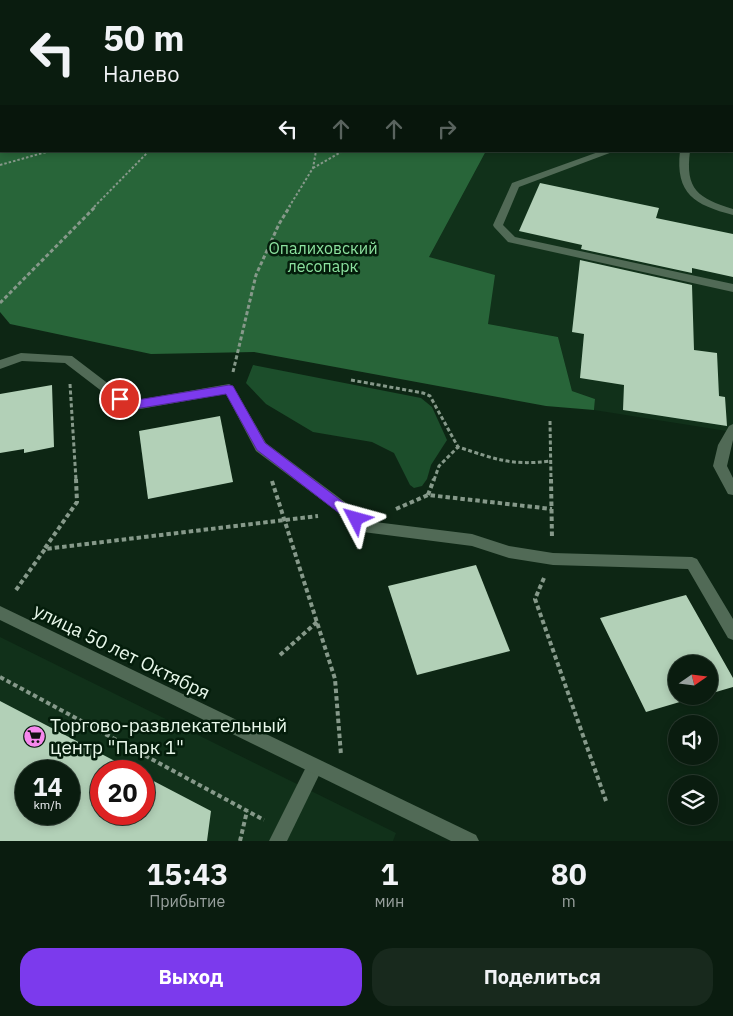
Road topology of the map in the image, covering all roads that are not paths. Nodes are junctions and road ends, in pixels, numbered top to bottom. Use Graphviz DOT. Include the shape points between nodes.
graph roads {
  1 [pos="608,152"];
  2 [pos="685,152"];
  3 [pos="733,212"];
  4 [pos="733,288"];
  5 [pos="0,365"];
  6 [pos="733,429"];
  7 [pos="733,490"];
  8 [pos="0,613"];
  9 [pos="733,633"];
  10 [pos="315,767"];
  11 [pos="281,836"];
  12 [pos="470,841"];
  1 -- 4 [label="street" via="515,184 498,225 512,240"];
  2 -- 3 [label="street" via="685,183 692,195"];
  5 -- 9 [label="street" via="21,357 68,359 129,406 229,389 261,447 364,526 472,540 509,552 553,559 692,563"];
  6 -- 7 [label="street" via="724,445 720,466"];
  8 -- 10 [label="street, улица 50 лет Октября"];
  10 -- 11 [label="street"];
  10 -- 12 [label="street, улица 50 лет Октября"];
}
